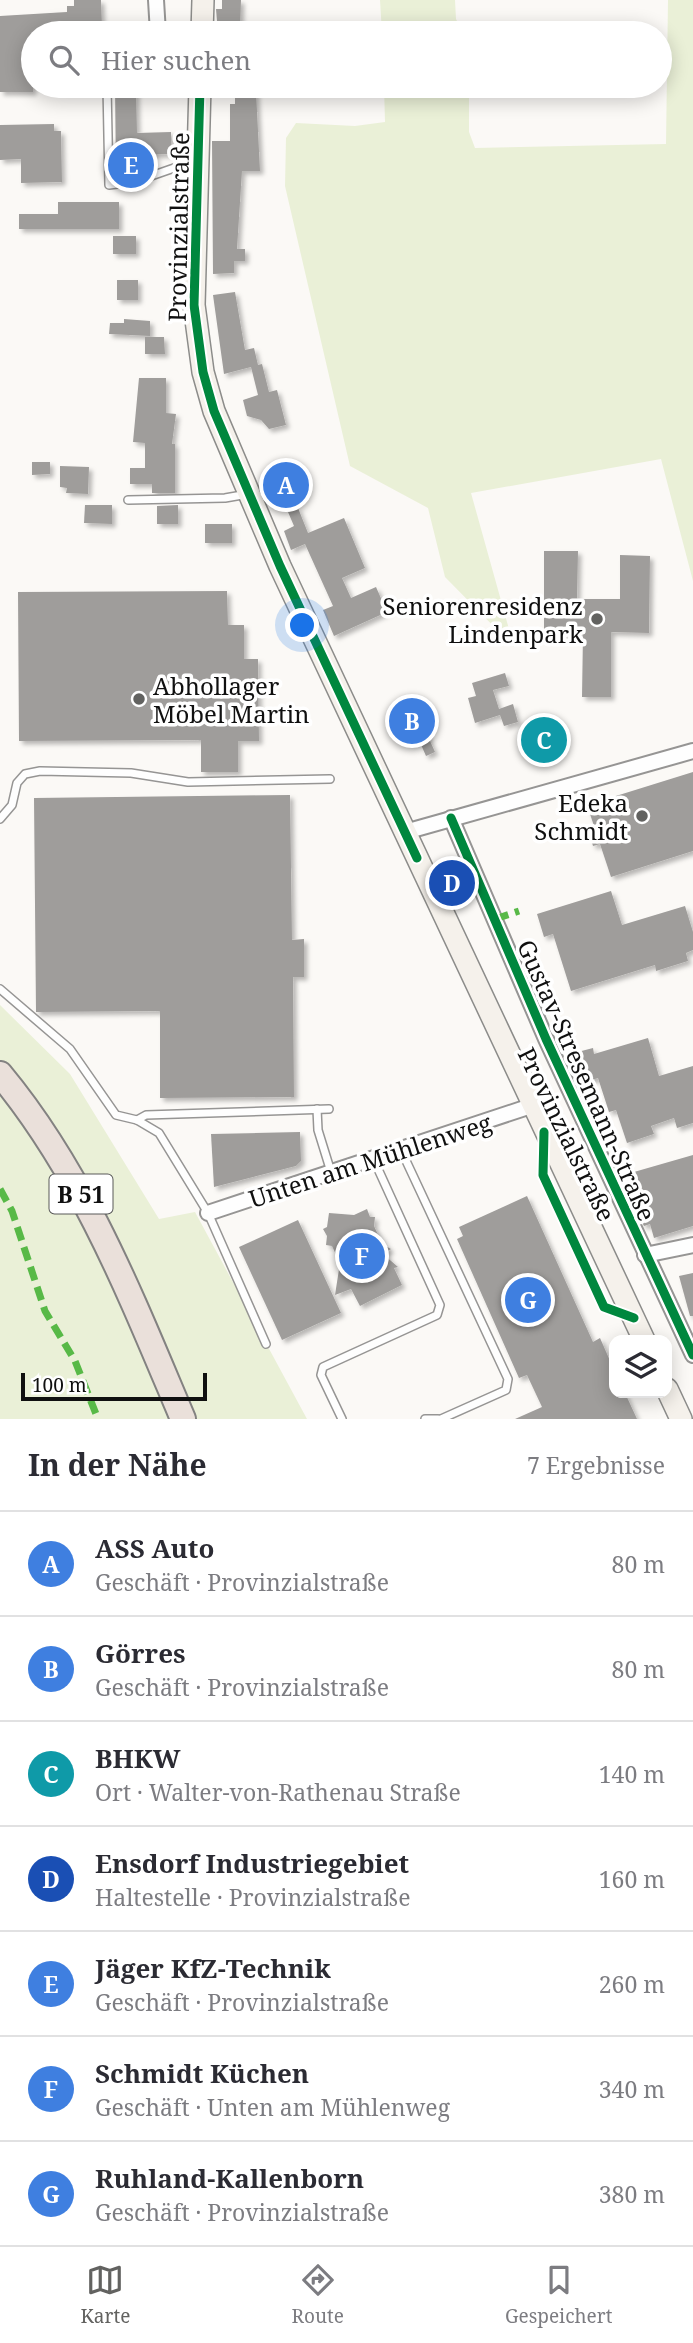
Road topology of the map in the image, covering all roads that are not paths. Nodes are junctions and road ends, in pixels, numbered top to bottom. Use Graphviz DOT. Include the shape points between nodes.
graph roads {
  1 [pos="156,0"];
  2 [pos="203,0"];
  3 [pos="157,21"];
  4 [pos="202,21"];
  5 [pos="107,98"];
  6 [pos="200,98"];
  7 [pos="197,160"];
  8 [pos="249,494"];
  9 [pos="128,500"];
  10 [pos="693,751"];
  11 [pos="330,779"];
  12 [pos="451,818"];
  13 [pos="0,820"];
  14 [pos="405,832"];
  15 [pos="0,989"];
  16 [pos="0,1074"];
  17 [pos="531,1106"];
  18 [pos="317,1109"];
  19 [pos="137,1120"];
  20 [pos="318,1126"];
  21 [pos="400,1149"];
  22 [pos="373,1158"];
  23 [pos="331,1172"];
  24 [pos="208,1213"];
  25 [pos="693,1245"];
  26 [pos="645,1255"];
  27 [pos="144,1326"];
  28 [pos="642,1335"];
  29 [pos="266,1344"];
  30 [pos="693,1355"];
  31 [pos="671,1398"];
  32 [pos="169,1419"];
  33 [pos="183,1419"];
  34 [pos="342,1419"];
  35 [pos="425,1419"];
  36 [pos="440,1419"];
  37 [pos="681,1419"];
  1 -- 3 [label="street"];
  2 -- 4 [label="main road"];
  5 -- 7 [label="lane" via="109,185 134,182"];
  6 -- 7 [label="main road, Provinzialstraße"];
  7 -- 8 [label="main road, Provinzialstraße" via="196,334 214,411"];
  8 -- 9 [label="lane"];
  8 -- 14 [label="main road, Provinzialstraße"];
  10 -- 12 [label="street"];
  11 -- 13 [label="lane" via="188,782 131,773 40,771 25,774"];
  12 -- 14 [label="street"];
  12 -- 26 [label="street, Gustav-Stresemann-Straße"];
  14 -- 17 [label="main road, Provinzialstraße"];
  15 -- 19 [label="lane" via="70,1049 116,1115"];
  16 -- 27 [label="highway, B 51" via="61,1158"];
  17 -- 21 [label="street, Unten am Mühlenweg"];
  17 -- 28 [label="main road, Provinzialstraße"];
  18 -- 19 [label="lane" via="146,1115"];
  18 -- 20 [label="lane"];
  18 -- 20 [label="lane" via="329,1109"];
  19 -- 24 [label="lane" via="159,1133"];
  20 -- 23 [label="lane"];
  21 -- 22 [label="street, Unten am Mühlenweg"];
  21 -- 36 [label="lane" via="508,1379 506,1390"];
  22 -- 23 [label="street, Unten am Mühlenweg"];
  22 -- 34 [label="lane" via="440,1305 437,1315 323,1367 321,1375"];
  23 -- 24 [label="street, Unten am Mühlenweg"];
  24 -- 29 [label="lane"];
  25 -- 26 [label="street"];
  26 -- 30 [label="street, Gustav-Stresemann-Straße"];
  27 -- 32 [label="highway, B 51"];
  27 -- 33 [label="highway, B 51"];
  31 -- 37 [label="main road"];
  35 -- 36 [label="lane"];
}
